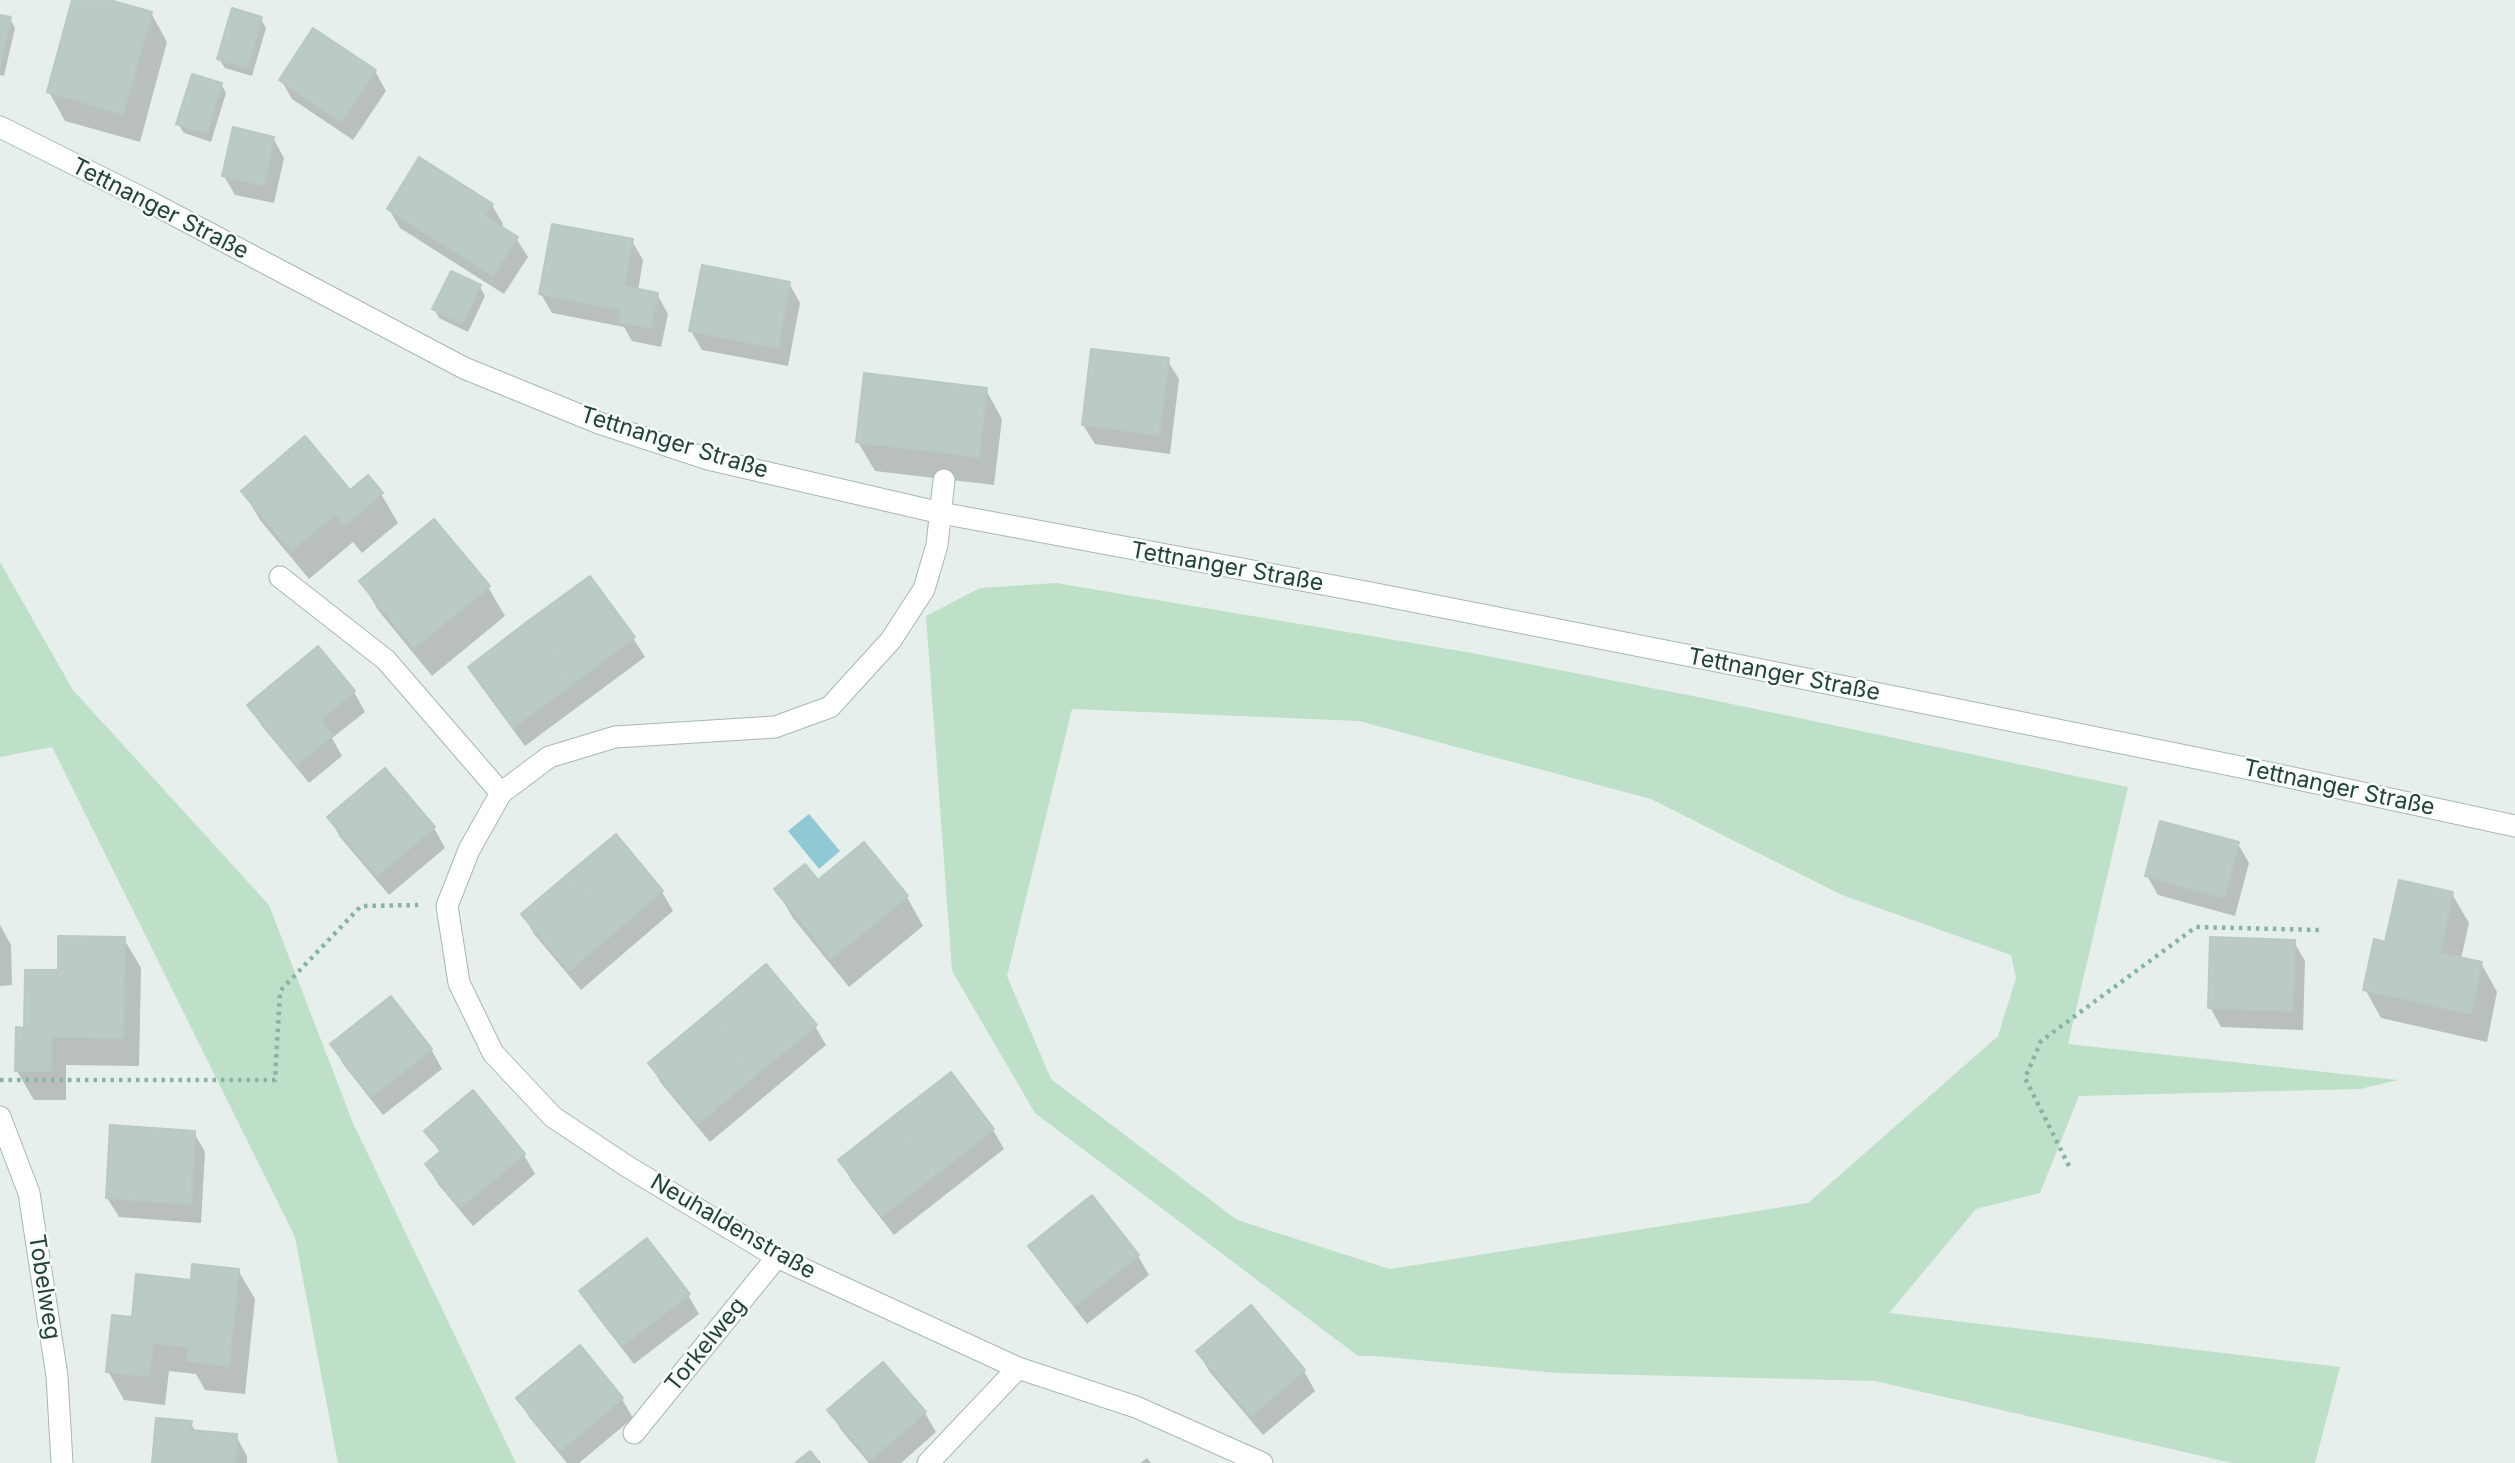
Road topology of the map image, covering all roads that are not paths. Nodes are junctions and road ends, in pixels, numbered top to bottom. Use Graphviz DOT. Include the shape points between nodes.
graph roads {
  1 [pos="0,127"];
  2 [pos="944,480"];
  3 [pos="941,513"];
  4 [pos="280,577"];
  5 [pos="501,793"];
  6 [pos="2515,826"];
  7 [pos="0,1118"];
  8 [pos="777,1257"];
  9 [pos="1018,1368"];
  10 [pos="634,1433"];
  11 [pos="62,1463"];
  12 [pos="928,1463"];
  13 [pos="1262,1463"];
  1 -- 3 [label="street, Tettnanger Straße" via="476,373 599,423 708,459"];
  2 -- 3 [label="street, Neuhaldenstraße"];
  3 -- 5 [label="street, Neuhaldenstraße" via="924,589 891,640 830,707 775,727 615,737 549,757"];
  3 -- 6 [label="street, Tettnanger Straße" via="1747,667"];
  4 -- 5 [label="street" via="386,660"];
  5 -- 8 [label="street, Neuhaldenstraße" via="469,850 447,906 458,983 493,1053 553,1117"];
  7 -- 11 [label="street, Tobelweg" via="29,1192 57,1376"];
  8 -- 9 [label="street, Neuhaldenstraße"];
  8 -- 10 [label="street, Torkelweg"];
  9 -- 12 [label="street"];
  9 -- 13 [label="street, Neuhaldenstraße" via="1136,1407"];
}
